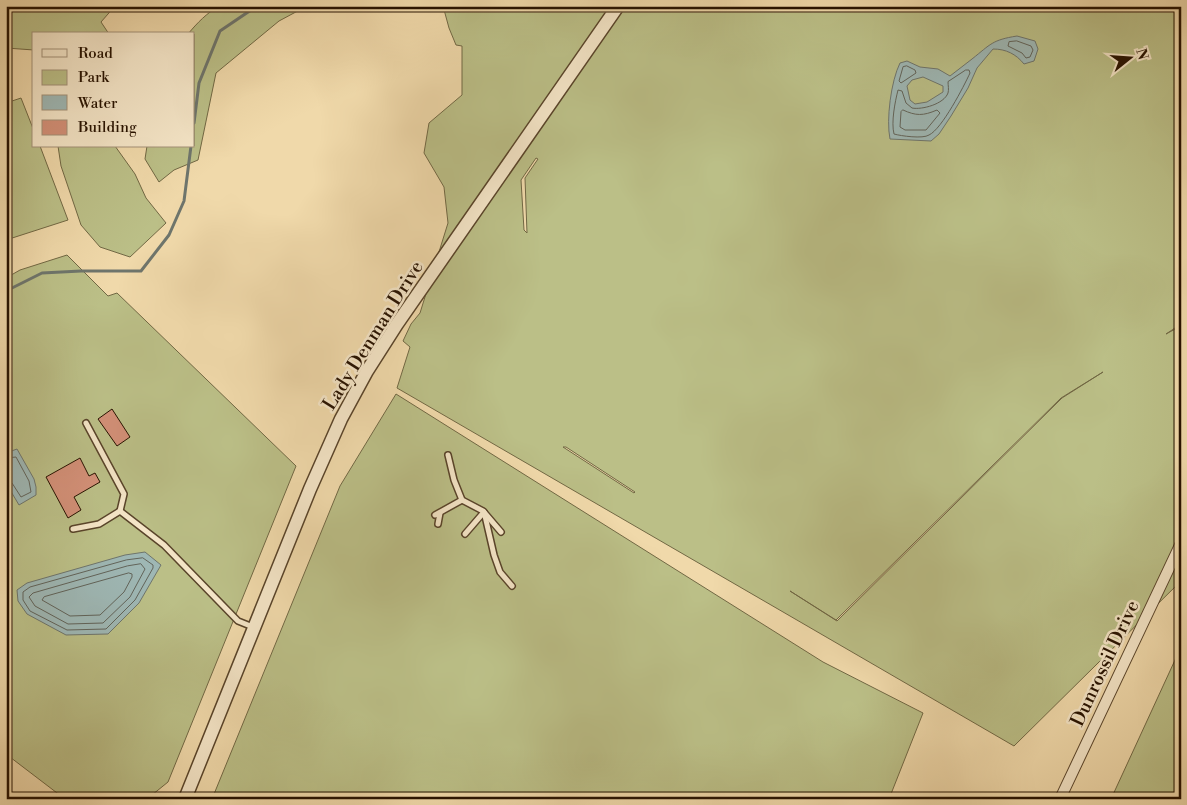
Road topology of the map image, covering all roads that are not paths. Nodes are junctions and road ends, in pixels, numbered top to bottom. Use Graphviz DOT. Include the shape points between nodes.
graph roads {
  1 [pos="618,6"];
  2 [pos="86,423"];
  3 [pos="448,455"];
  4 [pos="462,500"];
  5 [pos="120,511"];
  6 [pos="484,513"];
  7 [pos="438,524"];
  8 [pos="73,529"];
  9 [pos="501,532"];
  10 [pos="465,534"];
  11 [pos="1181,543"];
  12 [pos="512,586"];
  13 [pos="254,628"];
  14 [pos="185,799"];
  15 [pos="1060,799"];
  1 -- 13 [label="street, Lady Denman Drive" via="367,371 341,419 310,489"];
  2 -- 5 [label="lane" via="124,494"];
  3 -- 4 [label="lane"];
  4 -- 6 [label="lane"];
  4 -- 7 [label="lane" via="437,514"];
  5 -- 8 [label="lane" via="99,524"];
  5 -- 13 [label="lane" via="164,544 238,621"];
  6 -- 9 [label="lane"];
  6 -- 10 [label="lane"];
  6 -- 12 [label="lane" via="500,572"];
  11 -- 15 [label="street, Dunrossil Drive"];
  13 -- 14 [label="street, Lady Denman Drive"];
}
